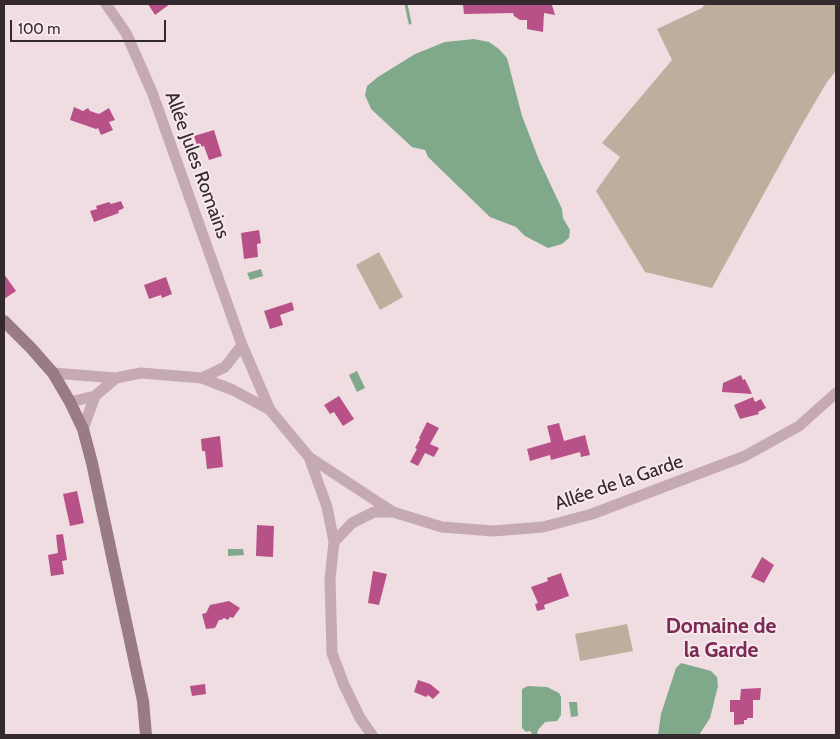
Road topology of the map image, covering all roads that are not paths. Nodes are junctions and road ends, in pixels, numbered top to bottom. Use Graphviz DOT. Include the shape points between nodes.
graph roads {
  1 [pos="106,4"];
  2 [pos="6,323"];
  3 [pos="242,345"];
  4 [pos="53,373"];
  5 [pos="116,378"];
  6 [pos="202,378"];
  7 [pos="836,393"];
  8 [pos="95,396"];
  9 [pos="70,402"];
  10 [pos="270,410"];
  11 [pos="83,429"];
  12 [pos="309,457"];
  13 [pos="393,512"];
  14 [pos="334,542"];
  15 [pos="146,735"];
  16 [pos="372,735"];
  1 -- 3 [label="street, Allée Jules Romains" via="126,33 152,92"];
  2 -- 4 [label="main road"];
  3 -- 6 [label="street" via="226,367"];
  3 -- 10 [label="street, Allée Jules Romains"];
  4 -- 5 [label="street, Allée de la Garde"];
  4 -- 9 [label="main road"];
  5 -- 6 [label="street, Allée de la Garde" via="141,373"];
  5 -- 8 [label="street, Allée de la Garde"];
  6 -- 10 [label="street, Allée de la Garde"];
  7 -- 13 [label="street, Allée de la Garde" via="799,426 745,456 592,514 544,527 493,531 442,527"];
  8 -- 9 [label="street, Allée de la Garde"];
  8 -- 11 [label="street, Allée de la Garde"];
  9 -- 11 [label="main road"];
  10 -- 12 [label="street, Allée de la Garde"];
  11 -- 15 [label="main road" via="144,701"];
  12 -- 13 [label="street, Allée de la Garde"];
  12 -- 14 [label="street, Allée de la Garde" via="327,507"];
  13 -- 14 [label="street, Allée de la Garde" via="374,512 352,523"];
  14 -- 16 [label="street, Allée de la Garde" via="330,579 332,653 360,718"];
}
